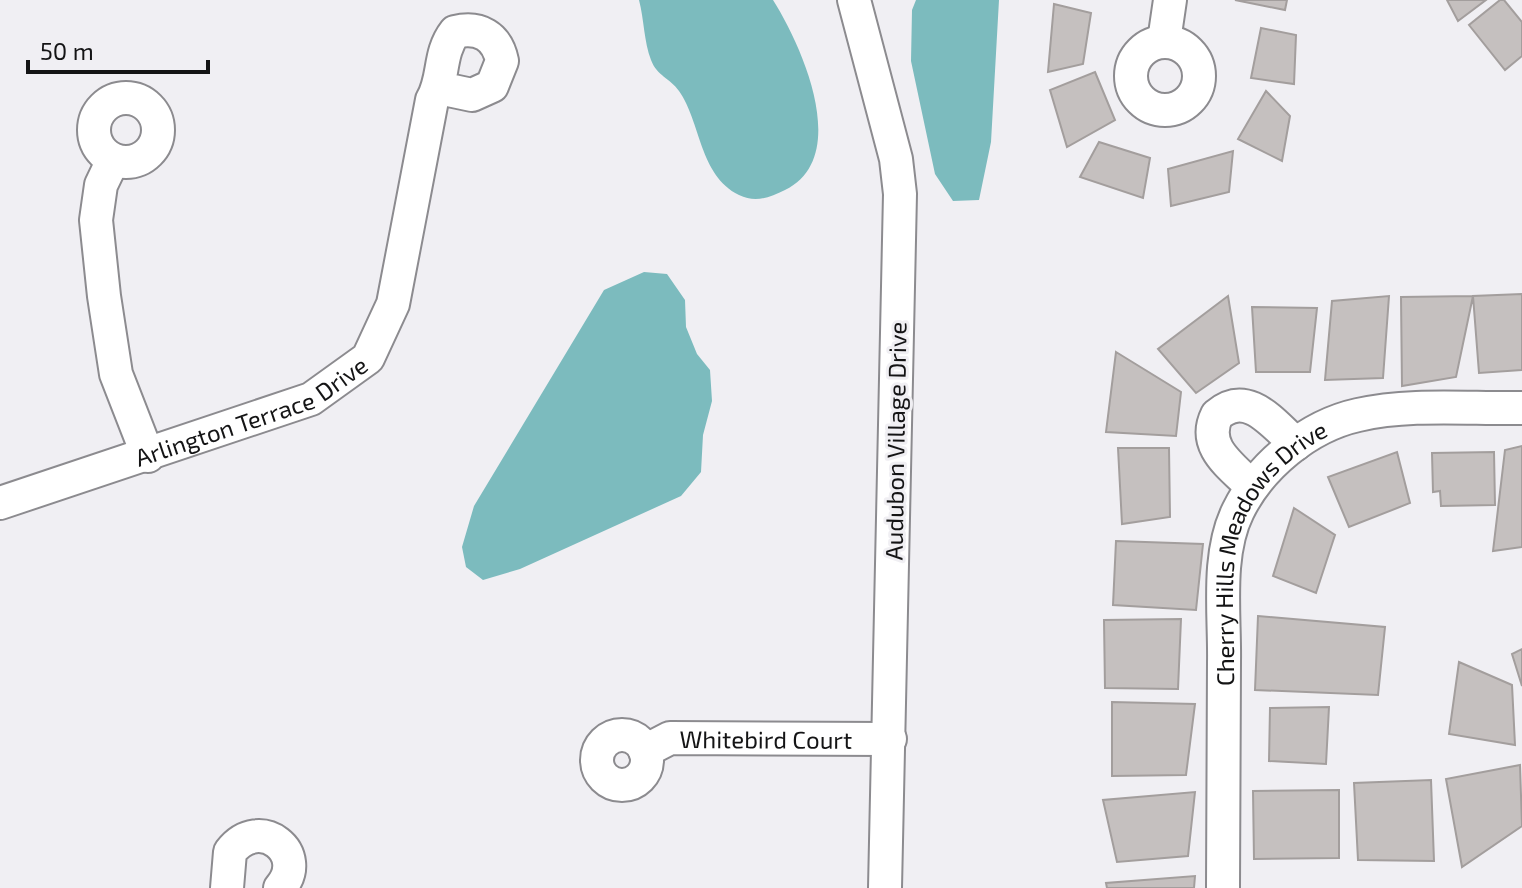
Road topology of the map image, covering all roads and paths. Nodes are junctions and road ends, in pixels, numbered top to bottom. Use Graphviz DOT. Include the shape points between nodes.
graph roads {
  1 [pos="854,0"];
  2 [pos="1170,0"];
  3 [pos="1164,41"];
  4 [pos="439,88"];
  5 [pos="113,160"];
  6 [pos="1522,408"];
  7 [pos="1296,444"];
  8 [pos="148,456"];
  9 [pos="1252,487"];
  10 [pos="0,503"];
  11 [pos="890,739"];
  12 [pos="645,751"];
  13 [pos="227,876"];
  14 [pos="280,888"];
  15 [pos="885,888"];
  16 [pos="1223,888"];
  1 -- 11 [label="street, Audubon Village Drive" via="896,159 900,194"];
  2 -- 3 [label="street"];
  4 -- 8 [label="street, Arlington Terrace Drive" via="432,100 393,304 368,358 311,399"];
  5 -- 8 [label="street" via="101,185 96,220 102,284 116,374"];
  6 -- 7 [label="street, Cherry Hills Meadows Drive" via="1357,415"];
  7 -- 9 [label="street, Cherry Hills Meadows Drive"];
  7 -- 9 [label="street" via="1255,407 1235,405 1217,415 1211,429 1217,452"];
  8 -- 10 [label="street, Arlington Terrace Drive"];
  9 -- 16 [label="street, Cherry Hills Meadows Drive" via="1236,513 1225,576"];
  11 -- 12 [label="street, Whitebird Court" via="670,738"];
  11 -- 15 [label="street, Audubon Village Drive"];
  13 -- 14 [label="street" via="230,852 245,838 272,838 289,864"];
}
